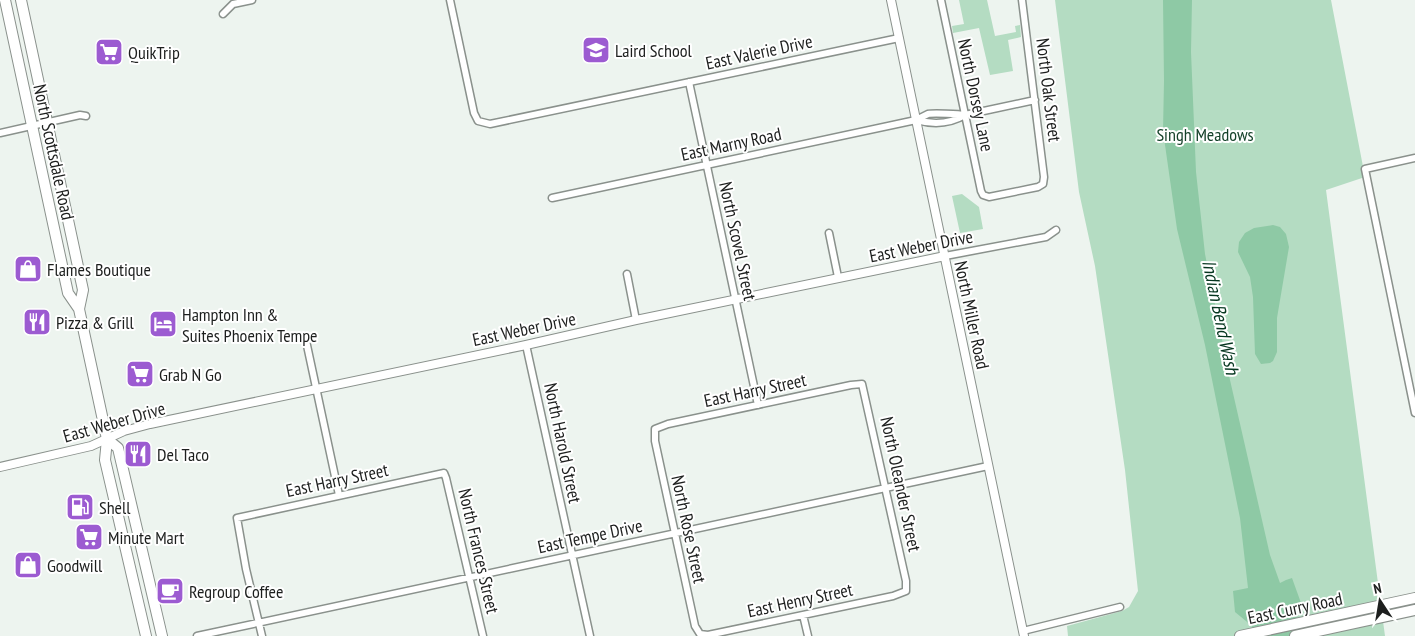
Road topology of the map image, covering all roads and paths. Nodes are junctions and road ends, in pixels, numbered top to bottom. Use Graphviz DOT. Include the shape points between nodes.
graph roads {
  1 [pos="5,0"];
  2 [pos="21,0"];
  3 [pos="252,0"];
  4 [pos="450,0"];
  5 [pos="891,0"];
  6 [pos="941,0"];
  7 [pos="1022,0"];
  8 [pos="223,14"];
  9 [pos="899,38"];
  10 [pos="689,82"];
  11 [pos="1035,100"];
  12 [pos="944,115"];
  13 [pos="965,115"];
  14 [pos="86,116"];
  15 [pos="916,120"];
  16 [pos="47,122"];
  17 [pos="945,122"];
  18 [pos="32,126"];
  19 [pos="0,133"];
  20 [pos="1415,158"];
  21 [pos="707,165"];
  22 [pos="984,195"];
  23 [pos="552,198"];
  24 [pos="1056,230"];
  25 [pos="829,233"];
  26 [pos="944,256"];
  27 [pos="627,274"];
  28 [pos="838,277"];
  29 [pos="735,300"];
  30 [pos="79,309"];
  31 [pos="636,320"];
  32 [pos="305,336"];
  33 [pos="526,345"];
  34 [pos="1415,372"];
  35 [pos="1407,374"];
  36 [pos="862,384"];
  37 [pos="316,389"];
  38 [pos="758,405"];
  39 [pos="1415,413"];
  40 [pos="655,429"];
  41 [pos="107,439"];
  42 [pos="988,466"];
  43 [pos="0,467"];
  44 [pos="444,473"];
  45 [pos="886,488"];
  46 [pos="340,495"];
  47 [pos="675,533"];
  48 [pos="572,555"];
  49 [pos="470,577"];
  50 [pos="906,591"];
  51 [pos="1415,598"];
  52 [pos="1120,607"];
  53 [pos="1415,610"];
  54 [pos="803,615"];
  55 [pos="258,623"];
  56 [pos="700,634"];
  57 [pos="1024,634"];
  58 [pos="1243,635"];
  59 [pos="146,636"];
  60 [pos="162,636"];
  61 [pos="198,636"];
  62 [pos="262,636"];
  63 [pos="483,636"];
  64 [pos="590,636"];
  65 [pos="808,636"];
  66 [pos="1295,636"];
  1 -- 18 [label="main road, North Scottsdale Road"];
  2 -- 16 [label="main road, North Scottsdale Road"];
  3 -- 8 [label="street" via="233,4"];
  4 -- 10 [label="street, East Valerie Drive" via="478,121 490,124"];
  5 -- 9 [label="street, North Miller Road"];
  6 -- 13 [label="street, North Dorsey Lane"];
  7 -- 11 [label="street, North Oak Street"];
  9 -- 10 [label="street, East Valerie Drive"];
  9 -- 15 [label="street, North Miller Road"];
  10 -- 21 [label="street, North Scovel Street"];
  11 -- 13 [label="street, East Marny Road"];
  11 -- 22 [label="street, North Oak Street" via="1043,184 1038,188 989,197"];
  12 -- 13 [label="street, East Marny Road"];
  12 -- 15 [label="street, East Marny Road" via="930,114"];
  12 -- 17 [label="street"];
  13 -- 17 [label="street, East Marny Road" via="956,121"];
  13 -- 22 [label="street, North Dorsey Lane"];
  14 -- 16 [label="street"];
  15 -- 17 [label="street, East Marny Road" via="931,124"];
  15 -- 21 [label="street, East Marny Road"];
  15 -- 26 [label="street, North Miller Road"];
  16 -- 18 [label="street"];
  16 -- 30 [label="main road, North Scottsdale Road" via="83,290"];
  18 -- 19 [label="street"];
  18 -- 30 [label="main road, North Scottsdale Road" via="68,293"];
  20 -- 35 [label="street" via="1365,169"];
  21 -- 23 [label="street, East Marny Road"];
  21 -- 29 [label="street, North Scovel Street"];
  24 -- 26 [label="street, East Weber Drive" via="1046,237"];
  25 -- 28 [label="street"];
  26 -- 28 [label="street, East Weber Drive"];
  26 -- 42 [label="street, North Miller Road"];
  27 -- 31 [label="street"];
  28 -- 29 [label="street, East Weber Drive"];
  29 -- 31 [label="street, East Weber Drive"];
  29 -- 38 [label="street, North Scovel Street"];
  30 -- 41 [label="main road, North Scottsdale Road"];
  31 -- 33 [label="street, East Weber Drive"];
  32 -- 37 [label="street"];
  33 -- 37 [label="street, East Weber Drive"];
  33 -- 48 [label="street, North Harold Street"];
  34 -- 35 [label="street"];
  35 -- 39 [label="street"];
  36 -- 38 [label="street, East Harry Street"];
  36 -- 45 [label="street, North Oleander Street"];
  37 -- 41 [label="street, East Weber Drive" via="124,430"];
  37 -- 46 [label="street"];
  38 -- 40 [label="street, East Harry Street"];
  40 -- 47 [label="street, North Rose Street"];
  41 -- 43 [label="street, East Weber Drive" via="91,446"];
  41 -- 59 [label="main road, North Scottsdale Road" via="105,460"];
  41 -- 60 [label="main road, North Scottsdale Road" via="118,448"];
  42 -- 45 [label="street, East Tempe Drive"];
  42 -- 57 [label="street, North Miller Road"];
  44 -- 46 [label="street, East Harry Street"];
  44 -- 49 [label="street, North Frances Street"];
  45 -- 47 [label="street, East Tempe Drive"];
  45 -- 50 [label="street, North Oleander Street"];
  46 -- 55 [label="street, East Harry Street" via="237,518"];
  47 -- 48 [label="street, East Tempe Drive"];
  47 -- 56 [label="street, North Rose Street" via="695,626"];
  48 -- 49 [label="street, East Tempe Drive"];
  48 -- 64 [label="street, North Harold Street"];
  49 -- 55 [label="street, East Tempe Drive"];
  49 -- 63 [label="street, North Frances Street"];
  50 -- 54 [label="street, East Henry Street"];
  51 -- 58 [label="main road, East Curry Road"];
  52 -- 57 [label="street"];
  53 -- 66 [label="main road, East Curry Road"];
  54 -- 56 [label="street, East Henry Street" via="708,636"];
  54 -- 65 [label="street"];
  55 -- 61 [label="street, East Tempe Drive"];
  55 -- 62 [label="street"];
}
